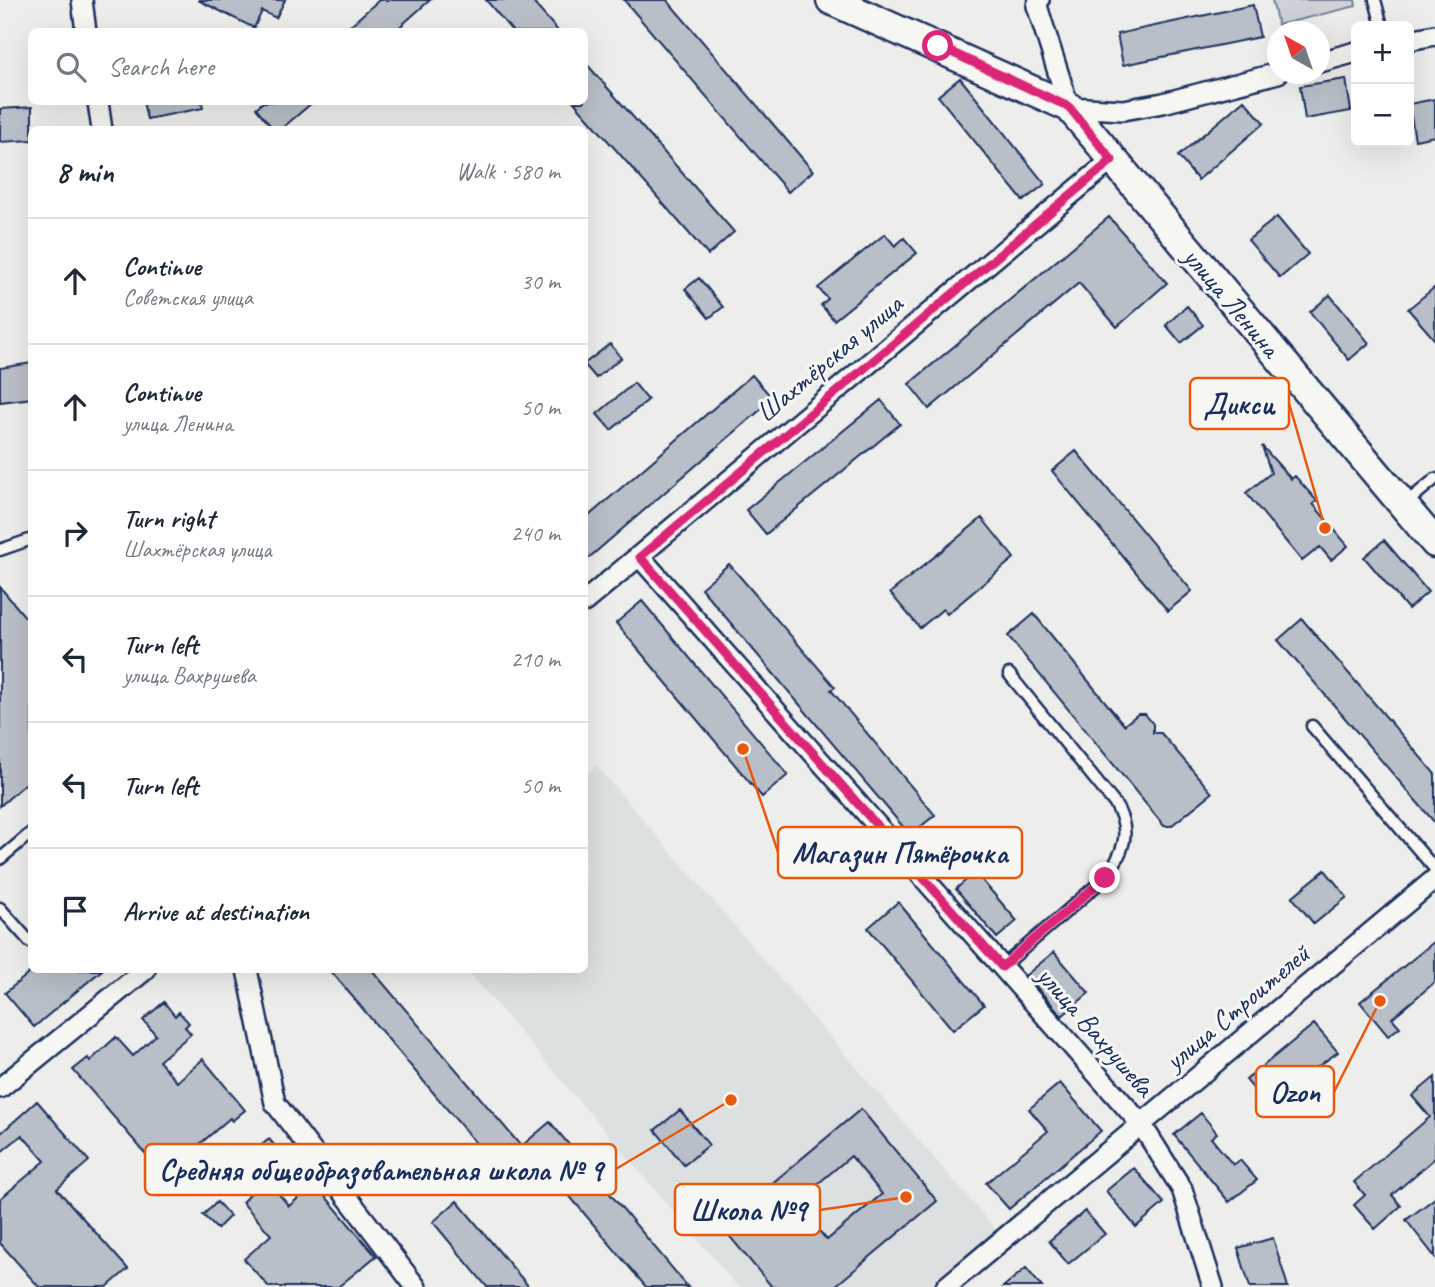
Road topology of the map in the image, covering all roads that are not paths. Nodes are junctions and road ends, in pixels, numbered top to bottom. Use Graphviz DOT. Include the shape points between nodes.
graph roads {
  1 [pos="82,0"];
  2 [pos="831,0"];
  3 [pos="1039,0"];
  4 [pos="1375,0"];
  5 [pos="1381,21"];
  6 [pos="86,28"];
  7 [pos="1435,35"];
  8 [pos="1414,39"];
  9 [pos="1351,53"];
  10 [pos="1330,59"];
  11 [pos="1267,76"];
  12 [pos="98,105"];
  13 [pos="1069,107"];
  14 [pos="101,126"];
  15 [pos="1112,160"];
  16 [pos="1435,479"];
  17 [pos="1404,505"];
  18 [pos="28,540"];
  19 [pos="1435,543"];
  20 [pos="0,550"];
  21 [pos="640,557"];
  22 [pos="588,599"];
  23 [pos="1009,674"];
  24 [pos="1312,726"];
  25 [pos="28,835"];
  26 [pos="0,859"];
  27 [pos="1435,869"];
  28 [pos="1435,879"];
  29 [pos="0,908"];
  30 [pos="28,940"];
  31 [pos="1002,967"];
  32 [pos="141,973"];
  33 [pos="248,973"];
  34 [pos="0,1088"];
  35 [pos="1141,1124"];
  36 [pos="952,1285"];
  37 [pos="416,1287"];
  38 [pos="1213,1287"];
  1 -- 6 [label="street"];
  2 -- 13 [label="main road, улица Ленина"];
  3 -- 13 [label="street" via="1037,6"];
  4 -- 5 [label="lane"];
  7 -- 8 [label="street"];
  9 -- 10 [label="street"];
  11 -- 13 [label="street" via="1133,109"];
  12 -- 14 [label="street"];
  13 -- 15 [label="main road, улица Ленина"];
  15 -- 17 [label="main road, улица Ленина"];
  15 -- 21 [label="street, Шахтёрская улица"];
  16 -- 17 [label="lane"];
  17 -- 19 [label="main road, улица Ленина"];
  18 -- 20 [label="lane"];
  21 -- 22 [label="street, Шахтёрская улица"];
  21 -- 31 [label="street, улица Вахрушева"];
  23 -- 31 [label="lane" via="1115,804 1122,814 1125,835 1118,860 1105,878"];
  24 -- 27 [label="lane"];
  25 -- 26 [label="lane"];
  28 -- 35 [label="street, улица Строителей"];
  29 -- 30 [label="lane"];
  31 -- 35 [label="street, улица Вахрушева"];
  32 -- 34 [label="street"];
  33 -- 37 [label="street" via="275,1103"];
  35 -- 36 [label="street, улица Строителей"];
  35 -- 38 [label="street, улица Вахрушева" via="1182,1189"];
}
